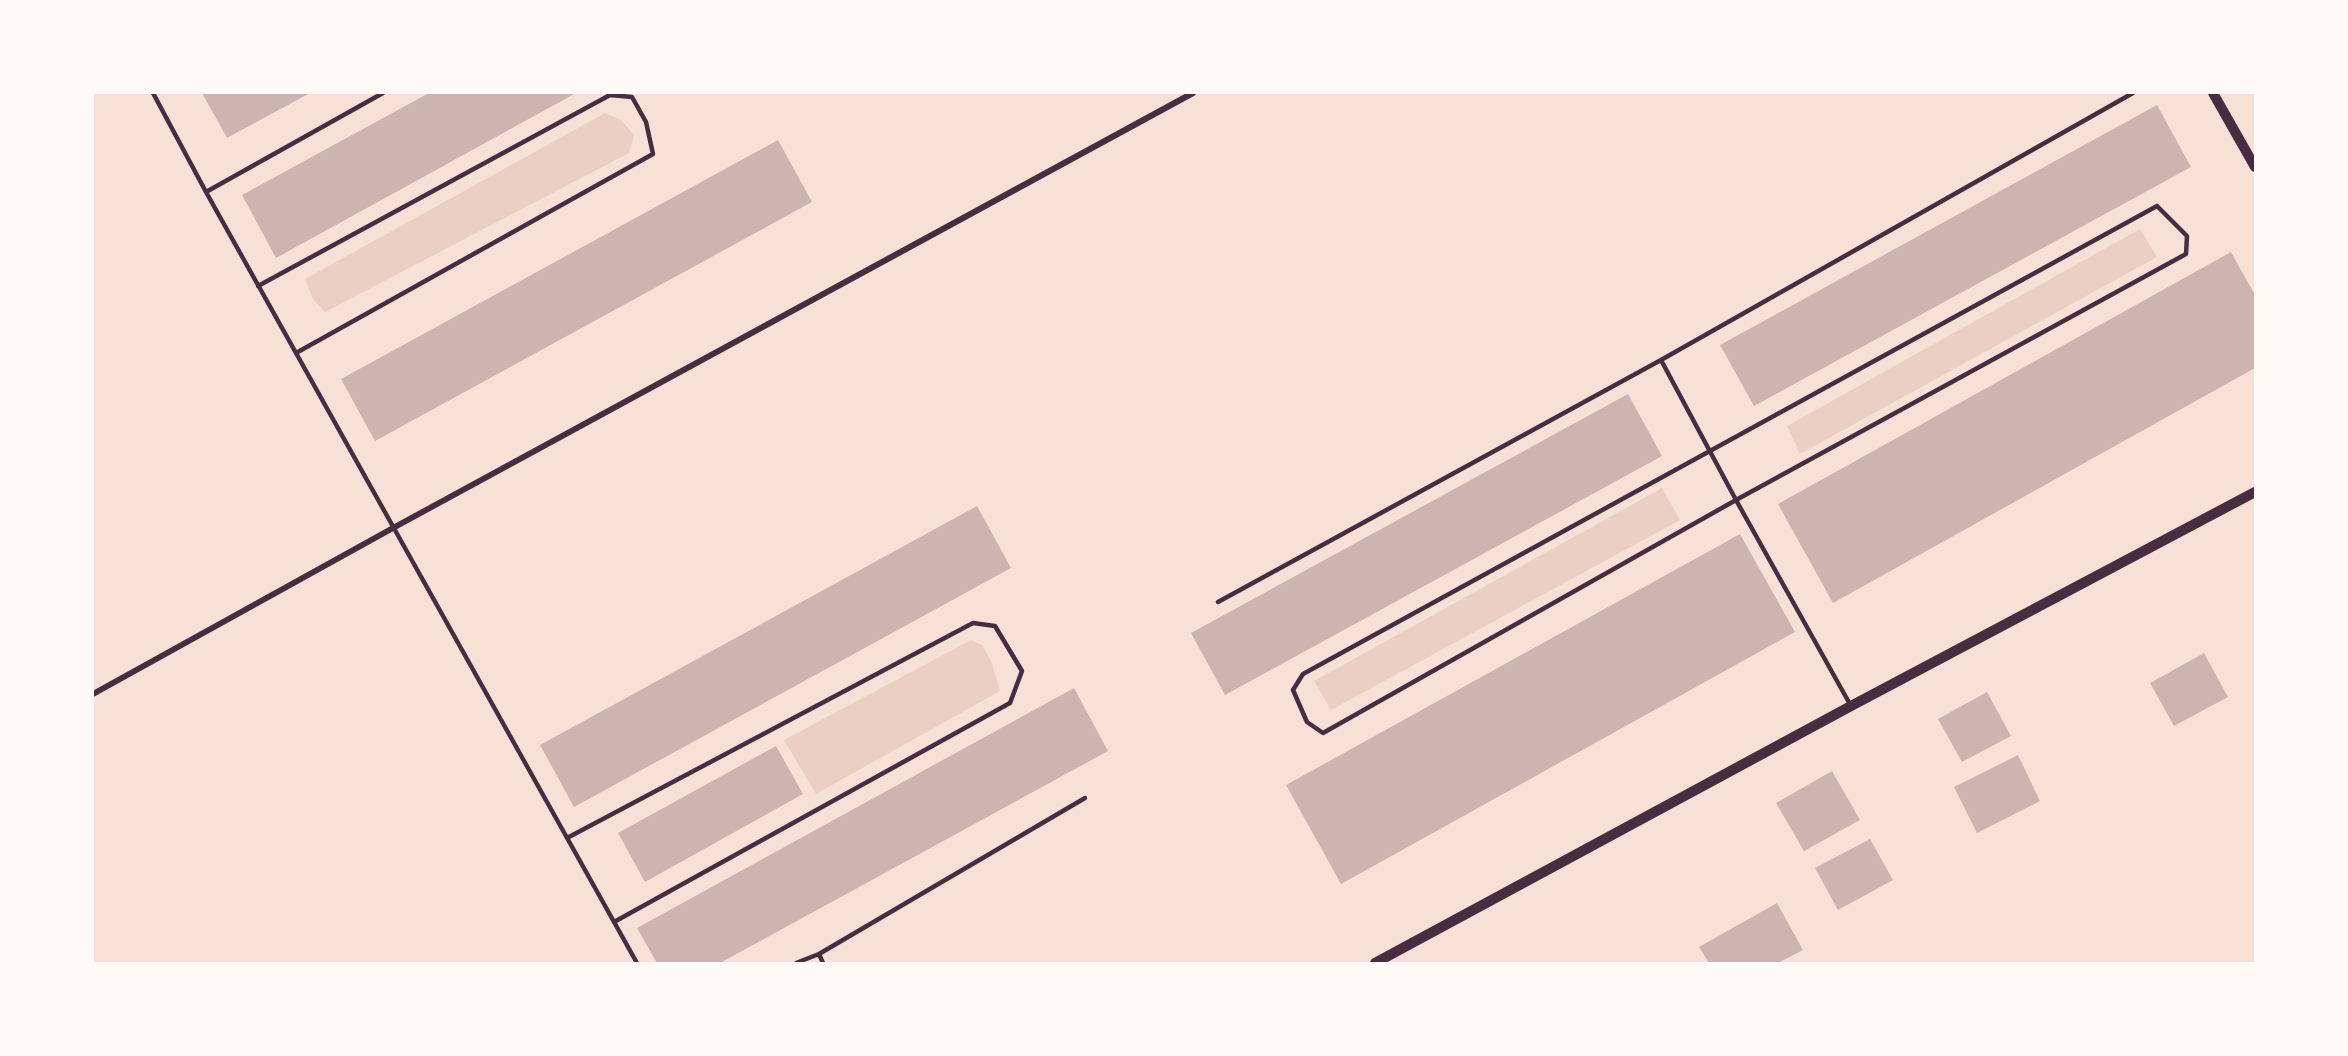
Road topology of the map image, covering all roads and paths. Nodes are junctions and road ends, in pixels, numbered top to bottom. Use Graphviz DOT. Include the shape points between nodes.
graph roads {
  1 [pos="153,93"];
  2 [pos="383,93"];
  3 [pos="1193,93"];
  4 [pos="2133,93"];
  5 [pos="2213,93"];
  6 [pos="2255,167"];
  7 [pos="206,192"];
  8 [pos="258,286"];
  9 [pos="296,353"];
  10 [pos="1661,360"];
  11 [pos="1710,452"];
  12 [pos="2255,492"];
  13 [pos="1736,501"];
  14 [pos="393,528"];
  15 [pos="1218,602"];
  16 [pos="93,694"];
  17 [pos="1851,706"];
  18 [pos="1085,798"];
  19 [pos="567,838"];
  20 [pos="614,922"];
  21 [pos="819,954"];
  22 [pos="637,963"];
  23 [pos="796,963"];
  24 [pos="824,963"];
  25 [pos="1375,963"];
  1 -- 7 [label="lane"];
  2 -- 7 [label="lane"];
  3 -- 14 [label="street"];
  4 -- 10 [label="lane"];
  5 -- 6 [label="street"];
  7 -- 8 [label="lane"];
  8 -- 9 [label="lane"];
  8 -- 9 [label="lane" via="610,95 632,97 646,122 652,154"];
  9 -- 14 [label="lane"];
  10 -- 11 [label="lane"];
  10 -- 15 [label="lane"];
  11 -- 13 [label="lane"];
  11 -- 13 [label="lane" via="1303,674 1293,690 1307,722 1323,733"];
  11 -- 13 [label="lane" via="2157,207 2187,236 2186,254"];
  12 -- 17 [label="street"];
  13 -- 17 [label="lane"];
  14 -- 16 [label="street"];
  14 -- 19 [label="lane"];
  17 -- 25 [label="street"];
  18 -- 21 [label="lane"];
  19 -- 20 [label="lane"];
  19 -- 20 [label="lane" via="973,623 995,626 1022,672 1010,703"];
  20 -- 22 [label="lane"];
  21 -- 23 [label="lane"];
  21 -- 24 [label="lane"];
}
